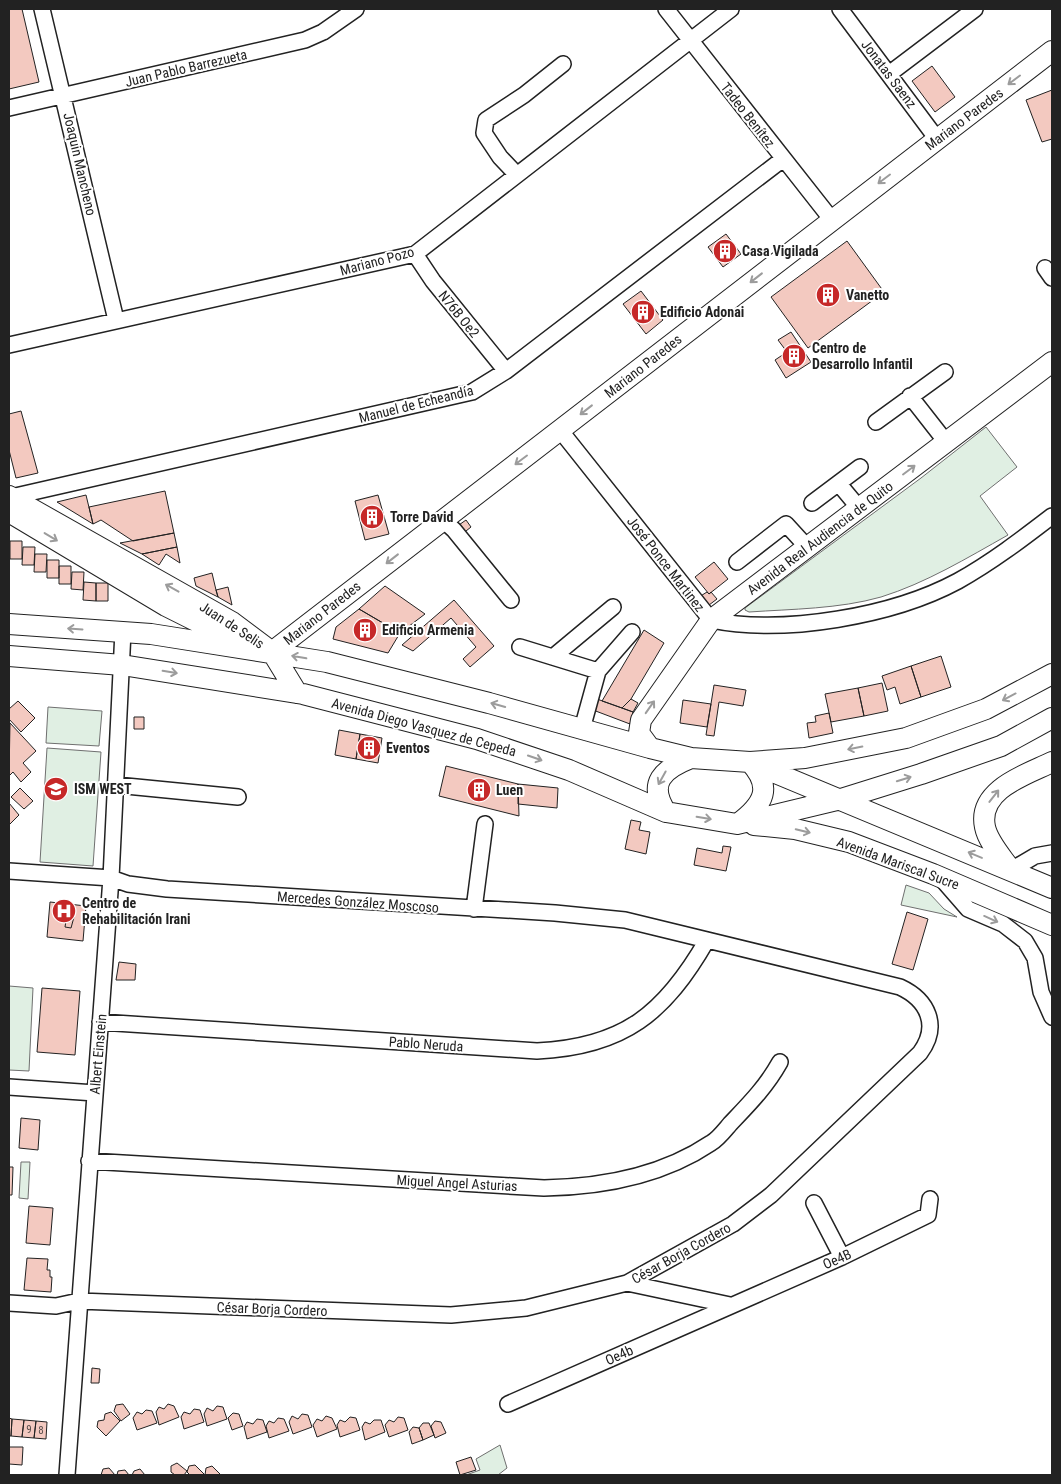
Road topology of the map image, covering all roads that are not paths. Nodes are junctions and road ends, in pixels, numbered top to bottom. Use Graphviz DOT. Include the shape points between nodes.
graph roads {
  1 [pos="42,9"];
  2 [pos="356,9"];
  3 [pos="666,9"];
  4 [pos="732,9"];
  5 [pos="840,9"];
  6 [pos="975,9"];
  7 [pos="689,40"];
  8 [pos="1052,51"];
  9 [pos="563,64"];
  10 [pos="889,74"];
  11 [pos="64,96"];
  12 [pos="9,108"];
  13 [pos="937,139"];
  14 [pos="782,159"];
  15 [pos="517,175"];
  16 [pos="832,220"];
  17 [pos="415,254"];
  18 [pos="116,320"];
  19 [pos="9,346"];
  20 [pos="1052,362"];
  21 [pos="506,371"];
  22 [pos="945,372"];
  23 [pos="910,396"];
  24 [pos="876,422"];
  25 [pos="560,430"];
  26 [pos="946,442"];
  27 [pos="860,467"];
  28 [pos="839,484"];
  29 [pos="9,502"];
  30 [pos="812,502"];
  31 [pos="859,508"];
  32 [pos="1052,516"];
  33 [pos="443,520"];
  34 [pos="806,548"];
  35 [pos="95,555"];
  36 [pos="737,562"];
  37 [pos="511,600"];
  38 [pos="166,606"];
  39 [pos="613,607"];
  40 [pos="711,620"];
  41 [pos="9,624"];
  42 [pos="123,632"];
  43 [pos="632,632"];
  44 [pos="151,634"];
  45 [pos="520,647"];
  46 [pos="272,652"];
  47 [pos="9,656"];
  48 [pos="553,657"];
  49 [pos="122,665"];
  50 [pos="598,671"];
  51 [pos="1052,674"];
  52 [pos="297,693"];
  53 [pos="1052,718"];
  54 [pos="582,729"];
  55 [pos="650,748"];
  56 [pos="691,758"];
  57 [pos="750,762"];
  58 [pos="1052,762"];
  59 [pos="116,785"];
  60 [pos="238,797"];
  61 [pos="841,799"];
  62 [pos="666,812"];
  63 [pos="485,824"];
  64 [pos="738,824"];
  65 [pos="1052,853"];
  66 [pos="1011,870"];
  67 [pos="9,871"];
  68 [pos="941,877"];
  69 [pos="111,878"];
  70 [pos="1052,888"];
  71 [pos="474,909"];
  72 [pos="1052,925"];
  73 [pos="707,940"];
  74 [pos="1052,994"];
  75 [pos="1051,1014"];
  76 [pos="100,1022"];
  77 [pos="780,1062"];
  78 [pos="9,1087"];
  79 [pos="94,1093"];
  80 [pos="89,1161"];
  81 [pos="930,1199"];
  82 [pos="814,1203"];
  83 [pos="842,1257"];
  84 [pos="627,1283"];
  85 [pos="9,1298"];
  86 [pos="79,1301"];
  87 [pos="730,1305"];
  88 [pos="508,1404"];
  89 [pos="66,1475"];
  1 -- 11 [label="street, Joaquin Mancheno"];
  2 -- 11 [label="street, Juan Pablo Barrezueta" via="323,32 305,40"];
  3 -- 7 [label="street, Tadeo Benítez"];
  4 -- 7 [label="street, Mariano Pozo"];
  5 -- 10 [label="street, Jonatas Saenz"];
  6 -- 10 [label="street"];
  7 -- 14 [label="street, Tadeo Benítez"];
  7 -- 15 [label="street, Mariano Pozo"];
  8 -- 13 [label="main road, Mariano Paredes, one-way"];
  9 -- 15 [label="street" via="486,120 484,133"];
  10 -- 13 [label="street, Jonatas Saenz"];
  11 -- 12 [label="street, Juan Pablo Barrezueta"];
  11 -- 18 [label="street, Joaquin Mancheno"];
  13 -- 16 [label="main road, Mariano Paredes, one-way"];
  14 -- 16 [label="street, Tadeo Benítez"];
  14 -- 21 [label="street, Manuel de Echeandía"];
  15 -- 17 [label="street, Mariano Pozo"];
  16 -- 25 [label="main road, Mariano Paredes, one-way"];
  17 -- 18 [label="street, Mariano Pozo"];
  17 -- 21 [label="street, N76B Oe2"];
  18 -- 19 [label="street, Mariano Pozo"];
  20 -- 26 [label="main road, Avenida Real Audiencia de Quito"];
  21 -- 29 [label="street, Manuel de Echeandía" via="472,392"];
  22 -- 23 [label="street"];
  23 -- 24 [label="street"];
  23 -- 26 [label="street"];
  25 -- 33 [label="main road, Mariano Paredes, one-way"];
  25 -- 40 [label="street, José Ponce Martinez"];
  31 -- 26 [label="main road, Avenida Real Audiencia de Quito, one-way"];
  27 -- 28 [label="street"];
  28 -- 30 [label="street"];
  28 -- 31 [label="street"];
  29 -- 35 [label="main road, Juan de Selis"];
  31 -- 34 [label="main road, Avenida Real Audiencia de Quito"];
  32 -- 40 [label="street, José Ponce Martinez" via="986,564 908,602 808,622 748,626"];
  33 -- 37 [label="street"];
  33 -- 46 [label="main road, Mariano Paredes, one-way"];
  34 -- 36 [label="street" via="786,524"];
  34 -- 40 [label="main road, Avenida Real Audiencia de Quito"];
  35 -- 38 [label="main road, Juan de Selis"];
  46 -- 35 [label="main road, Juan de Selis, one-way" via="232,622"];
  38 -- 44 [label="main road" via="165,623"];
  38 -- 46 [label="main road, Juan de Selis" via="222,636"];
  39 -- 48 [label="street"];
  55 -- 40 [label="main road, Avenida Real Audiencia de Quito, one-way" via="639,733 641,720"];
  42 -- 41 [label="main road, one-way"];
  42 -- 44 [label="main road"];
  42 -- 49 [label="street, Albert Einstein"];
  43 -- 50 [label="street"];
  44 -- 46 [label="main road"];
  45 -- 48 [label="street"];
  46 -- 52 [label="main road, Mariano Paredes"];
  54 -- 46 [label="main road, one-way" via="327,662"];
  47 -- 49 [label="main road, Avenida Diego Vasquez de Cepeda"];
  48 -- 50 [label="street"];
  49 -- 52 [label="main road, Avenida Diego Vasquez de Cepeda, one-way"];
  49 -- 59 [label="street, Albert Einstein"];
  50 -- 54 [label="street"];
  51 -- 57 [label="main road, one-way" via="986,709 906,738 805,758"];
  52 -- 62 [label="main road, Avenida Diego Vasquez de Cepeda, one-way" via="477,738 568,770"];
  61 -- 53 [label="main road, Avenida Diego Vasquez de Cepeda, one-way" via="1001,746"];
  54 -- 55 [label="main road"];
  55 -- 56 [label="main road"];
  56 -- 57 [label="main road"];
  56 -- 62 [label="main road, one-way" via="676,764 660,779 657,796"];
  57 -- 61 [label="main road"];
  57 -- 64 [label="main road" via="763,781 763,796 750,815"];
  66 -- 58 [label="main road, one-way" via="984,826 986,812 995,794 1005,786"];
  59 -- 60 [label="street"];
  59 -- 69 [label="street, Albert Einstein"];
  61 -- 64 [label="main road, Avenida Diego Vasquez de Cepeda"];
  66 -- 61 [label="main road, one-way"];
  62 -- 64 [label="main road, Avenida Diego Vasquez de Cepeda, one-way"];
  63 -- 71 [label="street"];
  64 -- 68 [label="main road, Avenida Mariscal Sucre, one-way" via="795,828 840,840"];
  65 -- 66 [label="street" via="1035,856"];
  66 -- 70 [label="main road"];
  67 -- 69 [label="street, Mercedes González Moscoso"];
  68 -- 72 [label="main road, Avenida Mariscal Sucre"];
  68 -- 75 [label="street, one-way" via="968,909 1003,924 1025,941 1035,958 1041,992"];
  69 -- 71 [label="street, Mercedes González Moscoso" via="128,884 167,889"];
  69 -- 76 [label="street, Albert Einstein"];
  71 -- 73 [label="street, Mercedes González Moscoso" via="625,920"];
  73 -- 76 [label="street, Pablo Neruda" via="690,970 658,1008 613,1036 564,1050 537,1051"];
  73 -- 84 [label="street, César Borja Cordero" via="905,990 918,997 927,1012 928,1039 920,1053 771,1194 733,1224"];
  74 -- 75 [label="street"];
  76 -- 79 [label="street, Albert Einstein"];
  77 -- 80 [label="street, Miguel Angel Asturias" via="766,1086 713,1143 644,1174 601,1184 544,1188"];
  78 -- 79 [label="street"];
  79 -- 80 [label="street, Albert Einstein"];
  80 -- 86 [label="street, Albert Einstein"];
  81 -- 83 [label="street, Oe4B" via="928,1215"];
  82 -- 83 [label="street"];
  83 -- 87 [label="street, Oe4B"];
  84 -- 86 [label="street, César Borja Cordero" via="526,1308 451,1315"];
  84 -- 87 [label="street"];
  85 -- 86 [label="street, César Borja Cordero" via="56,1306"];
  86 -- 89 [label="street, Albert Einstein"];
  87 -- 88 [label="street, Oe4b"];
}
